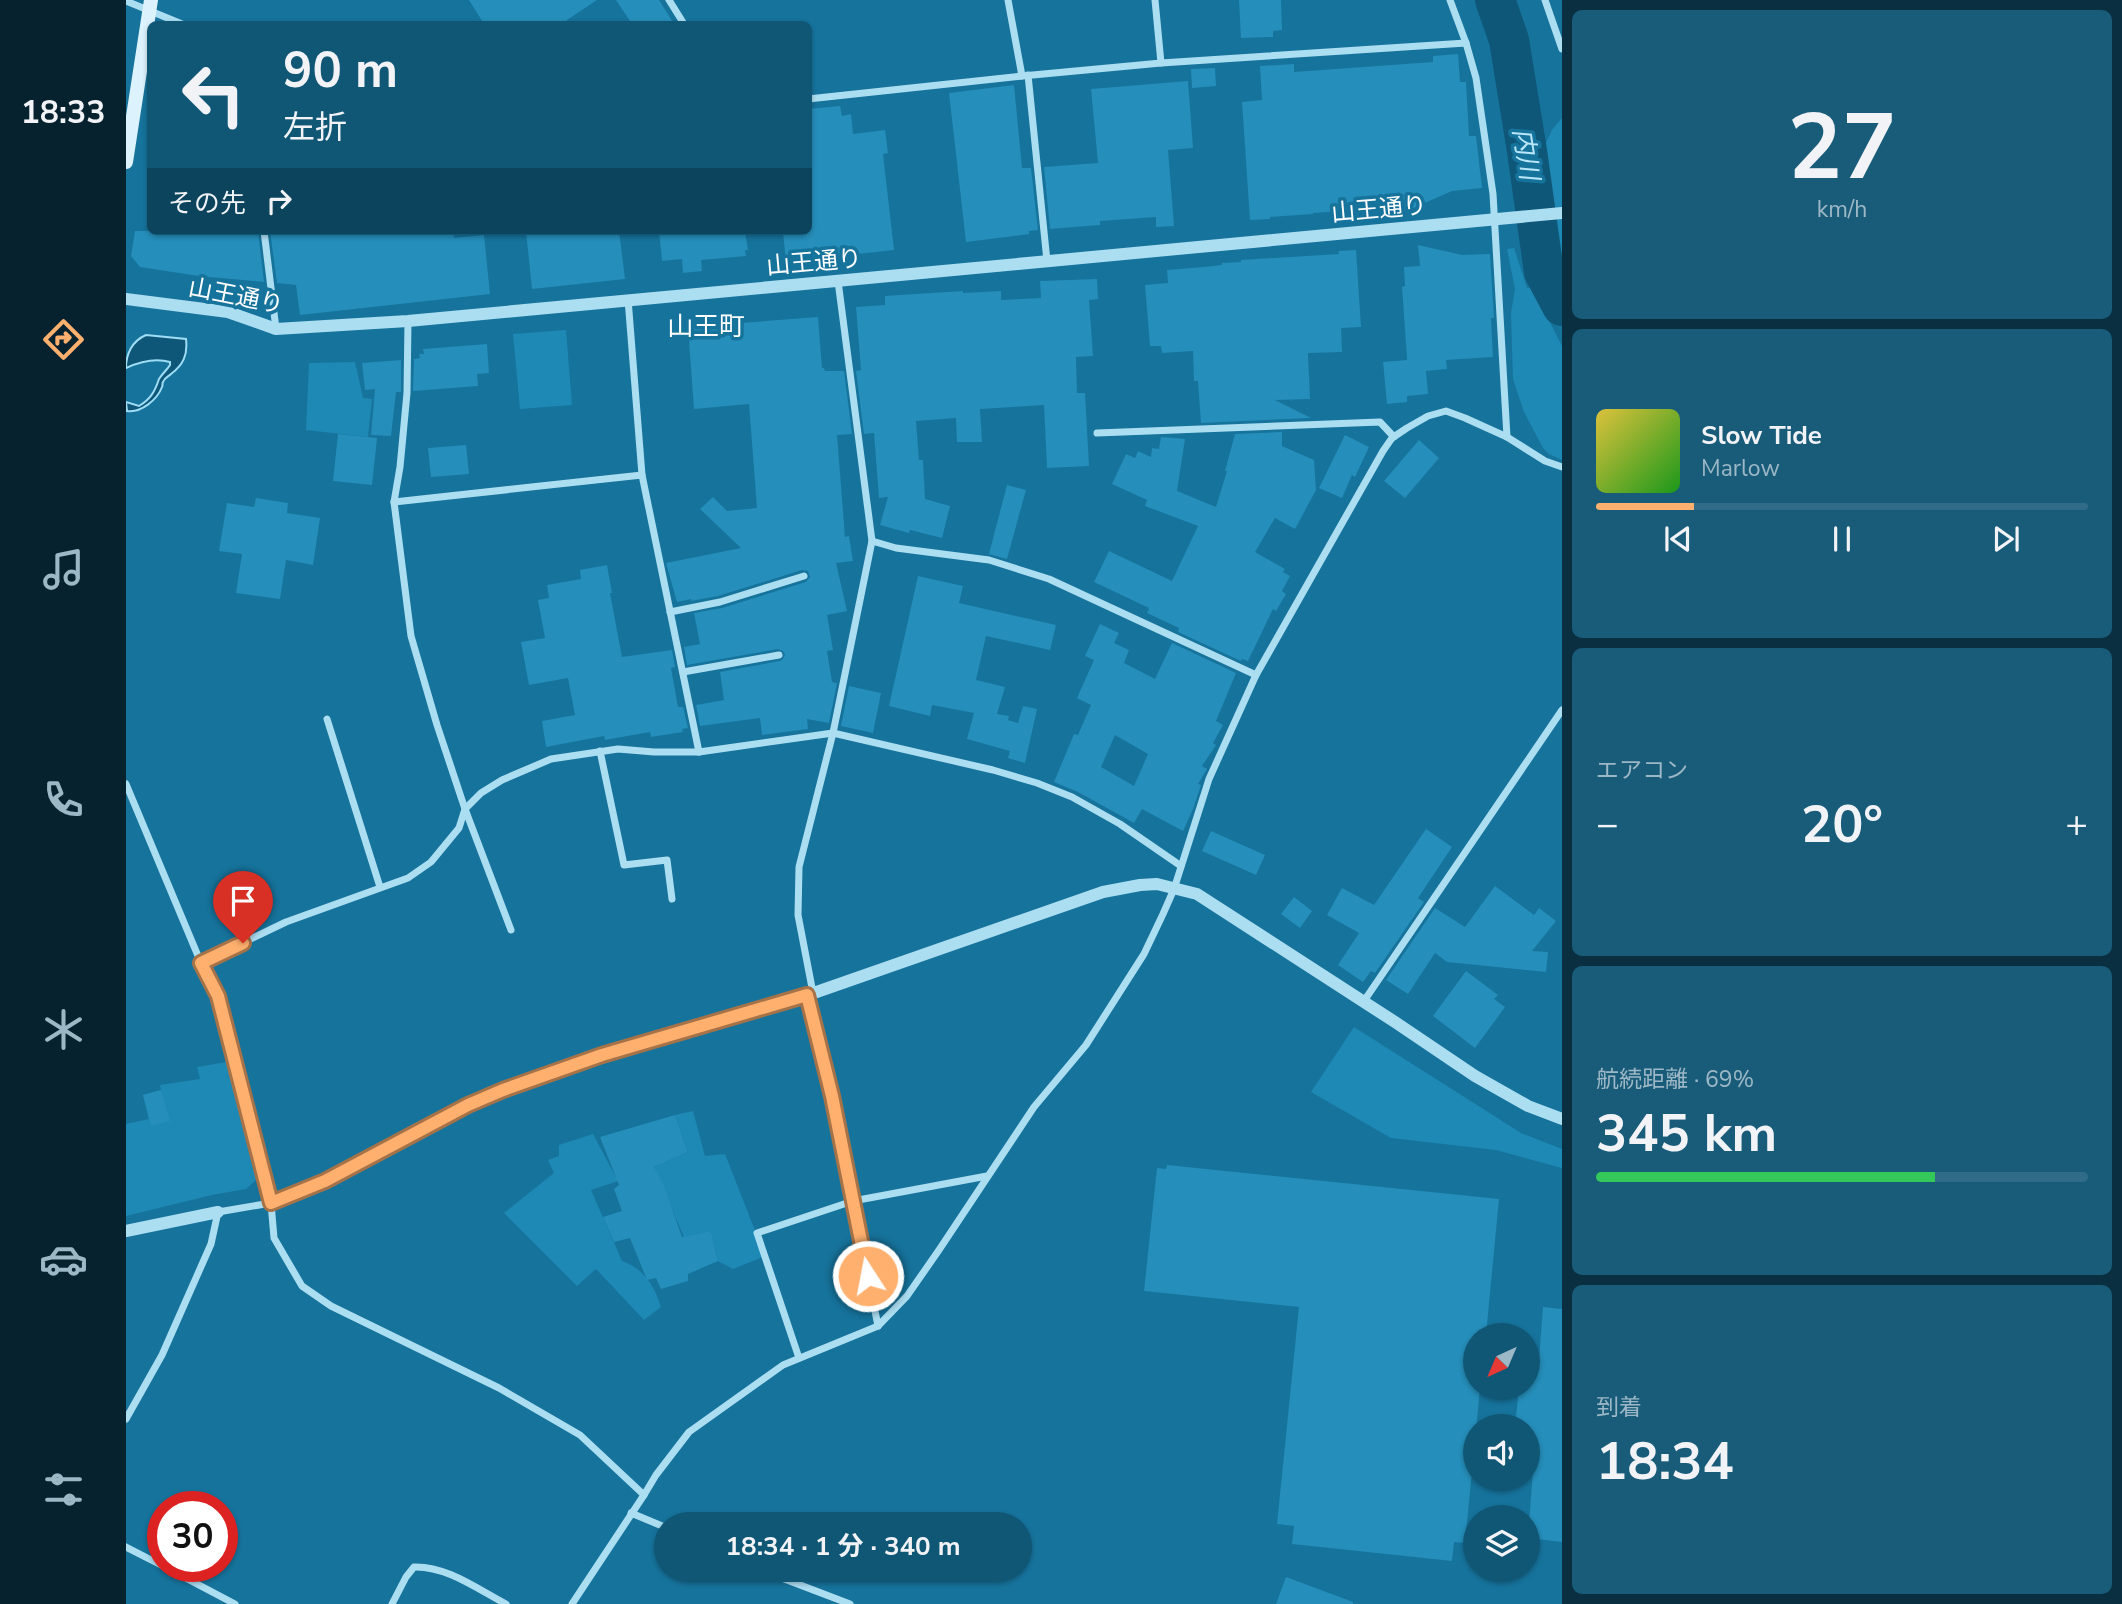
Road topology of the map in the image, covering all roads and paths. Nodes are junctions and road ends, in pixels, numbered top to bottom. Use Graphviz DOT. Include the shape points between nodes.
graph roads {
  1 [pos="669,0"];
  2 [pos="1008,0"];
  3 [pos="1154,0"];
  4 [pos="1450,0"];
  5 [pos="1545,0"];
  6 [pos="126,1"];
  7 [pos="150,5"];
  8 [pos="177,21"];
  9 [pos="682,21"];
  10 [pos="147,25"];
  11 [pos="1466,43"];
  12 [pos="1562,49"];
  13 [pos="1161,63"];
  14 [pos="1025,75"];
  15 [pos="812,99"];
  16 [pos="126,162"];
  17 [pos="1562,213"];
  18 [pos="1496,219"];
  19 [pos="264,235"];
  20 [pos="1047,261"];
  21 [pos="838,281"];
  22 [pos="126,299"];
  23 [pos="628,299"];
  24 [pos="408,321"];
  25 [pos="276,329"];
  26 [pos="1097,433"];
  27 [pos="1394,437"];
  28 [pos="1507,437"];
  29 [pos="1562,467"];
  30 [pos="642,475"];
  31 [pos="394,502"];
  32 [pos="873,541"];
  33 [pos="804,576"];
  34 [pos="670,612"];
  35 [pos="779,655"];
  36 [pos="682,672"];
  37 [pos="1256,675"];
  38 [pos="1562,709"];
  39 [pos="327,719"];
  40 [pos="833,733"];
  41 [pos="600,751"];
  42 [pos="699,752"];
  43 [pos="126,784"];
  44 [pos="465,809"];
  45 [pos="1181,866"];
  46 [pos="380,887"];
  47 [pos="1174,888"];
  48 [pos="672,899"];
  49 [pos="511,930"];
  50 [pos="201,963"];
  51 [pos="810,994"];
  52 [pos="1364,1002"];
  53 [pos="1562,1119"];
  54 [pos="987,1176"];
  55 [pos="853,1200"];
  56 [pos="271,1203"];
  57 [pos="218,1212"];
  58 [pos="126,1231"];
  59 [pos="878,1326"];
  60 [pos="799,1358"];
  61 [pos="126,1419"];
  62 [pos="644,1495"];
  63 [pos="631,1513"];
  64 [pos="654,1523"];
  65 [pos="126,1547"];
  66 [pos="147,1558"];
  67 [pos="193,1582"];
  68 [pos="792,1582"];
  69 [pos="235,1604"];
  70 [pos="392,1604"];
  71 [pos="506,1604"];
  72 [pos="572,1604"];
  73 [pos="850,1604"];
  1 -- 9 [label="street"];
  2 -- 14 [label="street"];
  3 -- 13 [label="street"];
  4 -- 11 [label="street"];
  5 -- 12 [label="street"];
  6 -- 7 [label="street"];
  7 -- 8 [label="street"];
  10 -- 16 [label="main road"];
  11 -- 13 [label="street"];
  11 -- 18 [label="street" via="1483,114"];
  13 -- 14 [label="street"];
  14 -- 15 [label="street"];
  14 -- 20 [label="street"];
  17 -- 18 [label="street, 山王通り"];
  18 -- 20 [label="street, 山王通り"];
  18 -- 28 [label="street"];
  19 -- 25 [label="street"];
  20 -- 21 [label="street, 山王通り"];
  21 -- 23 [label="street, 山王通り"];
  21 -- 32 [label="street"];
  22 -- 25 [label="street, 山王通り" via="228,312"];
  23 -- 24 [label="street, 山王通り"];
  23 -- 30 [label="street"];
  24 -- 25 [label="street, 山王通り"];
  24 -- 31 [label="street" via="407,393"];
  26 -- 27 [label="street" via="1380,422"];
  27 -- 28 [label="street" via="1428,416 1446,411"];
  27 -- 37 [label="street"];
  28 -- 29 [label="street"];
  30 -- 31 [label="street"];
  30 -- 34 [label="street"];
  31 -- 44 [label="street" via="411,636"];
  32 -- 37 [label="street" via="989,560 1049,579"];
  32 -- 40 [label="street"];
  33 -- 34 [label="street"];
  34 -- 36 [label="street"];
  35 -- 36 [label="street"];
  36 -- 42 [label="street"];
  37 -- 45 [label="street" via="1209,779"];
  38 -- 52 [label="street"];
  39 -- 46 [label="street"];
  40 -- 42 [label="street"];
  40 -- 45 [label="street" via="1037,783 1120,824"];
  40 -- 51 [label="street" via="799,867 798,915"];
  41 -- 42 [label="street"];
  41 -- 44 [label="street" via="551,759 481,793"];
  41 -- 48 [label="street" via="624,865 667,860"];
  43 -- 50 [label="street"];
  44 -- 46 [label="street" via="459,828 431,862 408,878"];
  44 -- 49 [label="street"];
  45 -- 47 [label="street"];
  46 -- 50 [label="street" via="286,922"];
  47 -- 51 [label="street" via="1157,884 1103,892"];
  47 -- 52 [label="street" via="1197,894"];
  47 -- 54 [label="street" via="1144,954 1086,1045 1034,1107"];
  50 -- 56 [label="street" via="218,996"];
  51 -- 55 [label="street"];
  51 -- 56 [label="street" via="602,1055 503,1090 325,1181"];
  52 -- 53 [label="street" via="1475,1076"];
  54 -- 55 [label="street"];
  54 -- 59 [label="street" via="907,1296"];
  55 -- 59 [label="street"];
  55 -- 60 [label="street" via="757,1233"];
  56 -- 57 [label="street"];
  56 -- 62 [label="street" via="274,1238 309,1292 499,1388 580,1435"];
  57 -- 58 [label="street"];
  57 -- 61 [label="street" via="211,1244 162,1356"];
  59 -- 60 [label="street"];
  60 -- 62 [label="street" via="689,1432"];
  62 -- 63 [label="street"];
  63 -- 64 [label="street"];
  63 -- 72 [label="street"];
  65 -- 66 [label="street"];
  67 -- 69 [label="street"];
  68 -- 73 [label="street"];
  70 -- 71 [label="street" via="414,1567 446,1572"];
}
